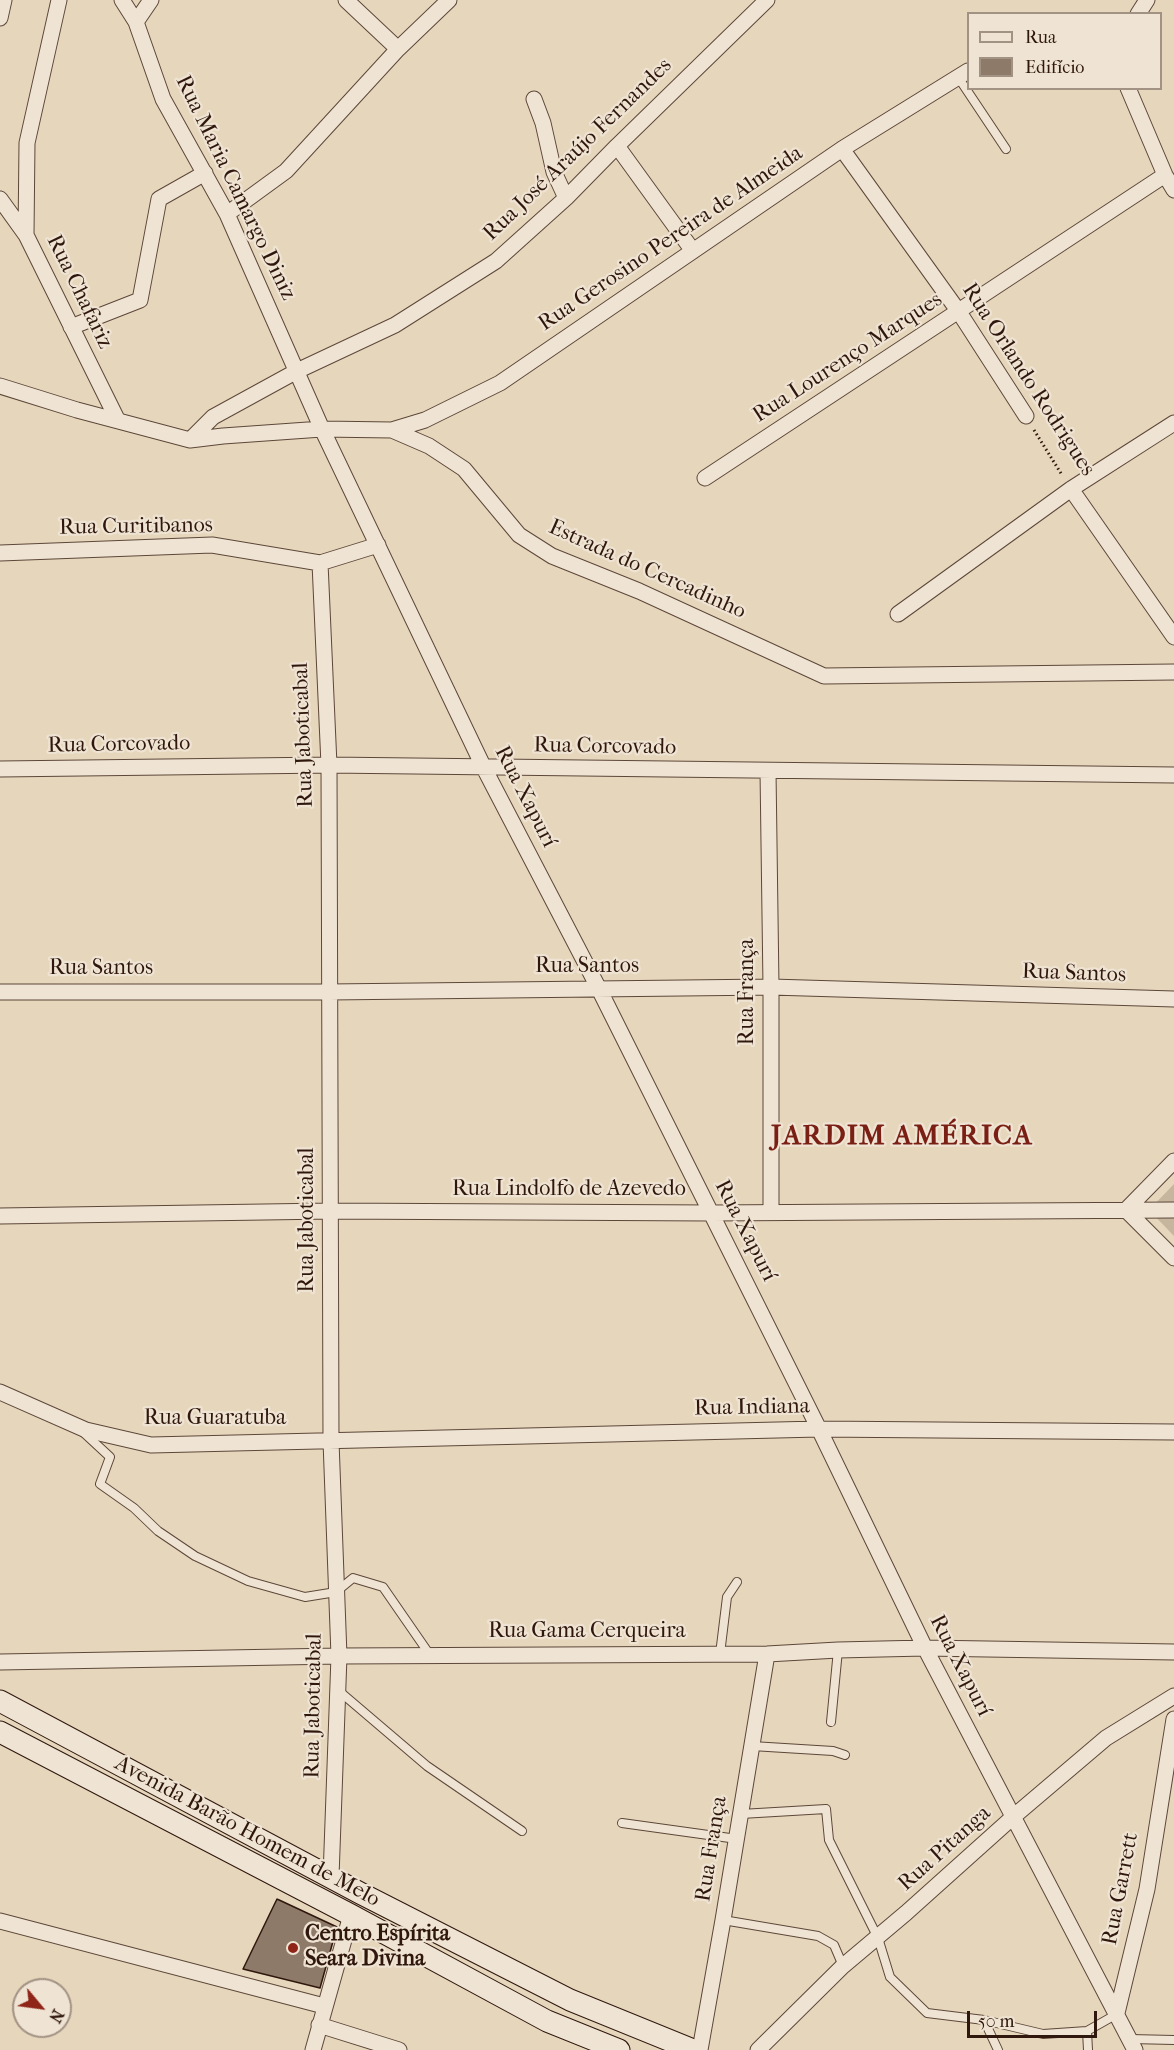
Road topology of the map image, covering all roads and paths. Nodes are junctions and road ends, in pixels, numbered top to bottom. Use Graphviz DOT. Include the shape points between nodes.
graph roads {
  1 [pos="4,0"];
  2 [pos="59,0"];
  3 [pos="151,0"];
  4 [pos="345,0"];
  5 [pos="448,0"];
  6 [pos="767,0"];
  7 [pos="120,1"];
  8 [pos="0,18"];
  9 [pos="136,22"];
  10 [pos="398,49"];
  11 [pos="963,74"];
  12 [pos="972,90"];
  13 [pos="1129,90"];
  14 [pos="534,99"];
  15 [pos="617,146"];
  16 [pos="842,149"];
  17 [pos="1006,149"];
  18 [pos="205,173"];
  19 [pos="1165,175"];
  20 [pos="1174,190"];
  21 [pos="566,198"];
  22 [pos="0,199"];
  23 [pos="227,214"];
  24 [pos="26,236"];
  25 [pos="693,251"];
  26 [pos="959,312"];
  27 [pos="71,327"];
  28 [pos="297,371"];
  29 [pos="4,389"];
  30 [pos="1026,416"];
  31 [pos="118,421"];
  32 [pos="1174,423"];
  33 [pos="322,429"];
  34 [pos="392,430"];
  35 [pos="190,440"];
  36 [pos="705,478"];
  37 [pos="1071,489"];
  38 [pos="378,545"];
  39 [pos="0,553"];
  40 [pos="320,563"];
  41 [pos="898,614"];
  42 [pos="1173,632"];
  43 [pos="1174,672"];
  44 [pos="329,765"];
  45 [pos="484,768"];
  46 [pos="0,769"];
  47 [pos="768,771"];
  48 [pos="1174,775"];
  49 [pos="771,987"];
  50 [pos="599,990"];
  51 [pos="0,992"];
  52 [pos="329,992"];
  53 [pos="1174,999"];
  54 [pos="1174,1161"];
  55 [pos="1126,1210"];
  56 [pos="1174,1210"];
  57 [pos="330,1211"];
  58 [pos="771,1212"];
  59 [pos="711,1213"];
  60 [pos="0,1216"];
  61 [pos="1174,1258"];
  62 [pos="0,1392"];
  63 [pos="74,1424"];
  64 [pos="819,1429"];
  65 [pos="1174,1432"];
  66 [pos="331,1441"];
  67 [pos="737,1582"];
  68 [pos="336,1592"];
  69 [pos="925,1648"];
  70 [pos="838,1650"];
  71 [pos="1174,1652"];
  72 [pos="720,1654"];
  73 [pos="767,1654"];
  74 [pos="339,1656"];
  75 [pos="430,1656"];
  76 [pos="0,1662"];
  77 [pos="338,1690"];
  78 [pos="1174,1696"];
  79 [pos="0,1701"];
  80 [pos="1174,1719"];
  81 [pos="831,1722"];
  82 [pos="0,1732"];
  83 [pos="752,1746"];
  84 [pos="845,1755"];
  85 [pos="741,1814"];
  86 [pos="1013,1817"];
  87 [pos="622,1823"];
  88 [pos="522,1831"];
  89 [pos="737,1839"];
  90 [pos="331,1877"];
  91 [pos="351,1915"];
  92 [pos="723,1920"];
  93 [pos="0,1921"];
  94 [pos="878,1938"];
  95 [pos="843,1966"];
  96 [pos="324,2006"];
  97 [pos="1117,2013"];
  98 [pos="984,2020"];
  99 [pos="319,2025"];
  100 [pos="1087,2031"];
  101 [pos="1174,2040"];
  102 [pos="1132,2044"];
  103 [pos="312,2050"];
  104 [pos="399,2050"];
  105 [pos="619,2050"];
  106 [pos="693,2050"];
  107 [pos="700,2050"];
  108 [pos="758,2050"];
  109 [pos="998,2050"];
  110 [pos="1088,2050"];
  1 -- 8 [label="street"];
  2 -- 24 [label="street, Rua Chafariz" via="27,143"];
  3 -- 9 [label="street"];
  4 -- 10 [label="street"];
  5 -- 10 [label="street"];
  6 -- 15 [label="street, Rua José Araújo Fernandes"];
  7 -- 9 [label="street, Rua Maria Camargo Diniz"];
  9 -- 18 [label="street, Rua Maria Camargo Diniz" via="163,99"];
  10 -- 23 [label="street" via="286,171"];
  11 -- 16 [label="street, Rua Gerosino Pereira de Almeida"];
  12 -- 17 [label="lane"];
  13 -- 19 [label="street"];
  14 -- 21 [label="street" via="554,172"];
  15 -- 21 [label="street, Rua José Araújo Fernandes"];
  15 -- 25 [label="street"];
  16 -- 25 [label="street, Rua Gerosino Pereira de Almeida"];
  16 -- 26 [label="street, Rua Orlando Rodrigues"];
  18 -- 23 [label="street, Rua Maria Camargo Diniz"];
  18 -- 27 [label="street" via="159,199 140,300"];
  19 -- 20 [label="street"];
  19 -- 26 [label="street, Rua Lourenço Marques"];
  21 -- 28 [label="street, Rua José Araújo Fernandes" via="496,261 395,325"];
  22 -- 24 [label="street"];
  23 -- 28 [label="street, Rua Maria Camargo Diniz"];
  24 -- 27 [label="street, Rua Chafariz"];
  25 -- 34 [label="street, Rua Gerosino Pereira de Almeida" via="500,383 425,420"];
  26 -- 30 [label="street, Rua Orlando Rodrigues"];
  26 -- 36 [label="street, Rua Lourenço Marques"];
  27 -- 31 [label="street, Rua Chafariz"];
  28 -- 33 [label="street, Rua Maria Camargo Diniz"];
  28 -- 35 [label="street, Rua José Araújo Fernandes" via="213,417"];
  29 -- 31 [label="street, Estrada do Cercadinho"];
  30 -- 37 [label="path, Rua Orlando Rodrigues"];
  31 -- 35 [label="street, Estrada do Cercadinho"];
  32 -- 37 [label="street"];
  33 -- 34 [label="street, Estrada do Cercadinho"];
  33 -- 35 [label="street, Estrada do Cercadinho"];
  33 -- 38 [label="street, Rua Xapurí"];
  34 -- 43 [label="street, Estrada do Cercadinho" via="429,446 464,470 519,535 552,556 639,591 824,676"];
  37 -- 41 [label="street"];
  37 -- 42 [label="street, Rua Orlando Rodrigues"];
  38 -- 40 [label="street, Rua Curitibanos"];
  38 -- 45 [label="street, Rua Xapurí"];
  39 -- 40 [label="street, Rua Curitibanos" via="212,545"];
  40 -- 44 [label="street, Rua Jaboticabal"];
  44 -- 45 [label="street, Rua Corcovado"];
  44 -- 46 [label="street, Rua Corcovado"];
  44 -- 52 [label="street, Rua Jaboticabal"];
  45 -- 47 [label="street, Rua Corcovado"];
  45 -- 50 [label="street, Rua Xapurí"];
  47 -- 48 [label="street, Rua Corcovado"];
  47 -- 49 [label="street, Rua França"];
  49 -- 50 [label="street, Rua Santos"];
  49 -- 53 [label="street, Rua Santos"];
  49 -- 58 [label="street, Rua França"];
  50 -- 52 [label="street, Rua Santos"];
  50 -- 59 [label="street, Rua Xapurí"];
  51 -- 52 [label="street, Rua Santos"];
  52 -- 57 [label="street, Rua Jaboticabal"];
  54 -- 55 [label="street"];
  55 -- 56 [label="street, Rua Lindolfo de Azevedo"];
  55 -- 58 [label="street, Rua Lindolfo de Azevedo"];
  55 -- 61 [label="street"];
  57 -- 59 [label="street, Rua Lindolfo de Azevedo"];
  57 -- 60 [label="street, Rua Lindolfo de Azevedo"];
  57 -- 66 [label="street, Rua Jaboticabal"];
  58 -- 59 [label="street, Rua Lindolfo de Azevedo"];
  59 -- 64 [label="street, Rua Xapurí"];
  62 -- 63 [label="street, Rua Guaratuba"];
  63 -- 66 [label="street, Rua Guaratuba" via="151,1446"];
  63 -- 68 [label="lane" via="110,1457 100,1484 195,1556 248,1581 305,1597"];
  64 -- 65 [label="street, Rua Indiana"];
  64 -- 66 [label="street, Rua Indiana"];
  64 -- 69 [label="street, Rua Xapurí"];
  66 -- 68 [label="street, Rua Jaboticabal"];
  67 -- 72 [label="lane" via="728,1597"];
  68 -- 74 [label="street, Rua Jaboticabal"];
  68 -- 75 [label="lane" via="353,1578 383,1587"];
  69 -- 70 [label="street, Rua Gama Cerqueira"];
  69 -- 71 [label="street, Rua Gama Cerqueira"];
  69 -- 86 [label="street, Rua Xapurí"];
  70 -- 73 [label="street, Rua Gama Cerqueira"];
  70 -- 81 [label="lane"];
  72 -- 73 [label="street, Rua Gama Cerqueira"];
  72 -- 75 [label="street, Rua Gama Cerqueira"];
  73 -- 83 [label="street, Rua França"];
  74 -- 75 [label="street, Rua Gama Cerqueira"];
  74 -- 76 [label="street, Rua Gama Cerqueira"];
  74 -- 77 [label="street, Rua Jaboticabal"];
  77 -- 88 [label="lane" via="428,1766"];
  77 -- 90 [label="street, Rua Jaboticabal"];
  78 -- 86 [label="street, Rua Pitanga" via="1107,1738"];
  79 -- 90 [label="main road, Avenida Barão Homem de Melo"];
  80 -- 97 [label="street, Rua Garrett" via="1147,1889"];
  82 -- 91 [label="main road, Avenida Barão Homem de Melo"];
  83 -- 84 [label="lane"];
  83 -- 85 [label="street, Rua França"];
  85 -- 89 [label="street, Rua França"];
  85 -- 94 [label="lane" via="826,1809 829,1840"];
  86 -- 94 [label="street, Rua Pitanga"];
  86 -- 97 [label="street, Rua Xapurí"];
  87 -- 89 [label="lane"];
  89 -- 92 [label="street, Rua França"];
  90 -- 106 [label="main road, Avenida Barão Homem de Melo" via="570,2000"];
  91 -- 96 [label="street"];
  91 -- 105 [label="main road, Avenida Barão Homem de Melo" via="547,2021"];
  92 -- 95 [label="lane" via="818,1936 834,1945"];
  92 -- 107 [label="street, Rua França"];
  93 -- 96 [label="street"];
  94 -- 95 [label="street, Rua Pitanga"];
  94 -- 98 [label="lane" via="890,1977 927,2013"];
  95 -- 108 [label="street, Rua Pitanga"];
  96 -- 99 [label="street"];
  97 -- 100 [label="lane"];
  97 -- 102 [label="street, Rua Xapurí"];
  98 -- 100 [label="lane" via="1043,2034"];
  98 -- 109 [label="lane"];
  99 -- 103 [label="street"];
  99 -- 104 [label="street"];
  100 -- 110 [label="lane"];
  101 -- 102 [label="lane"];
}
